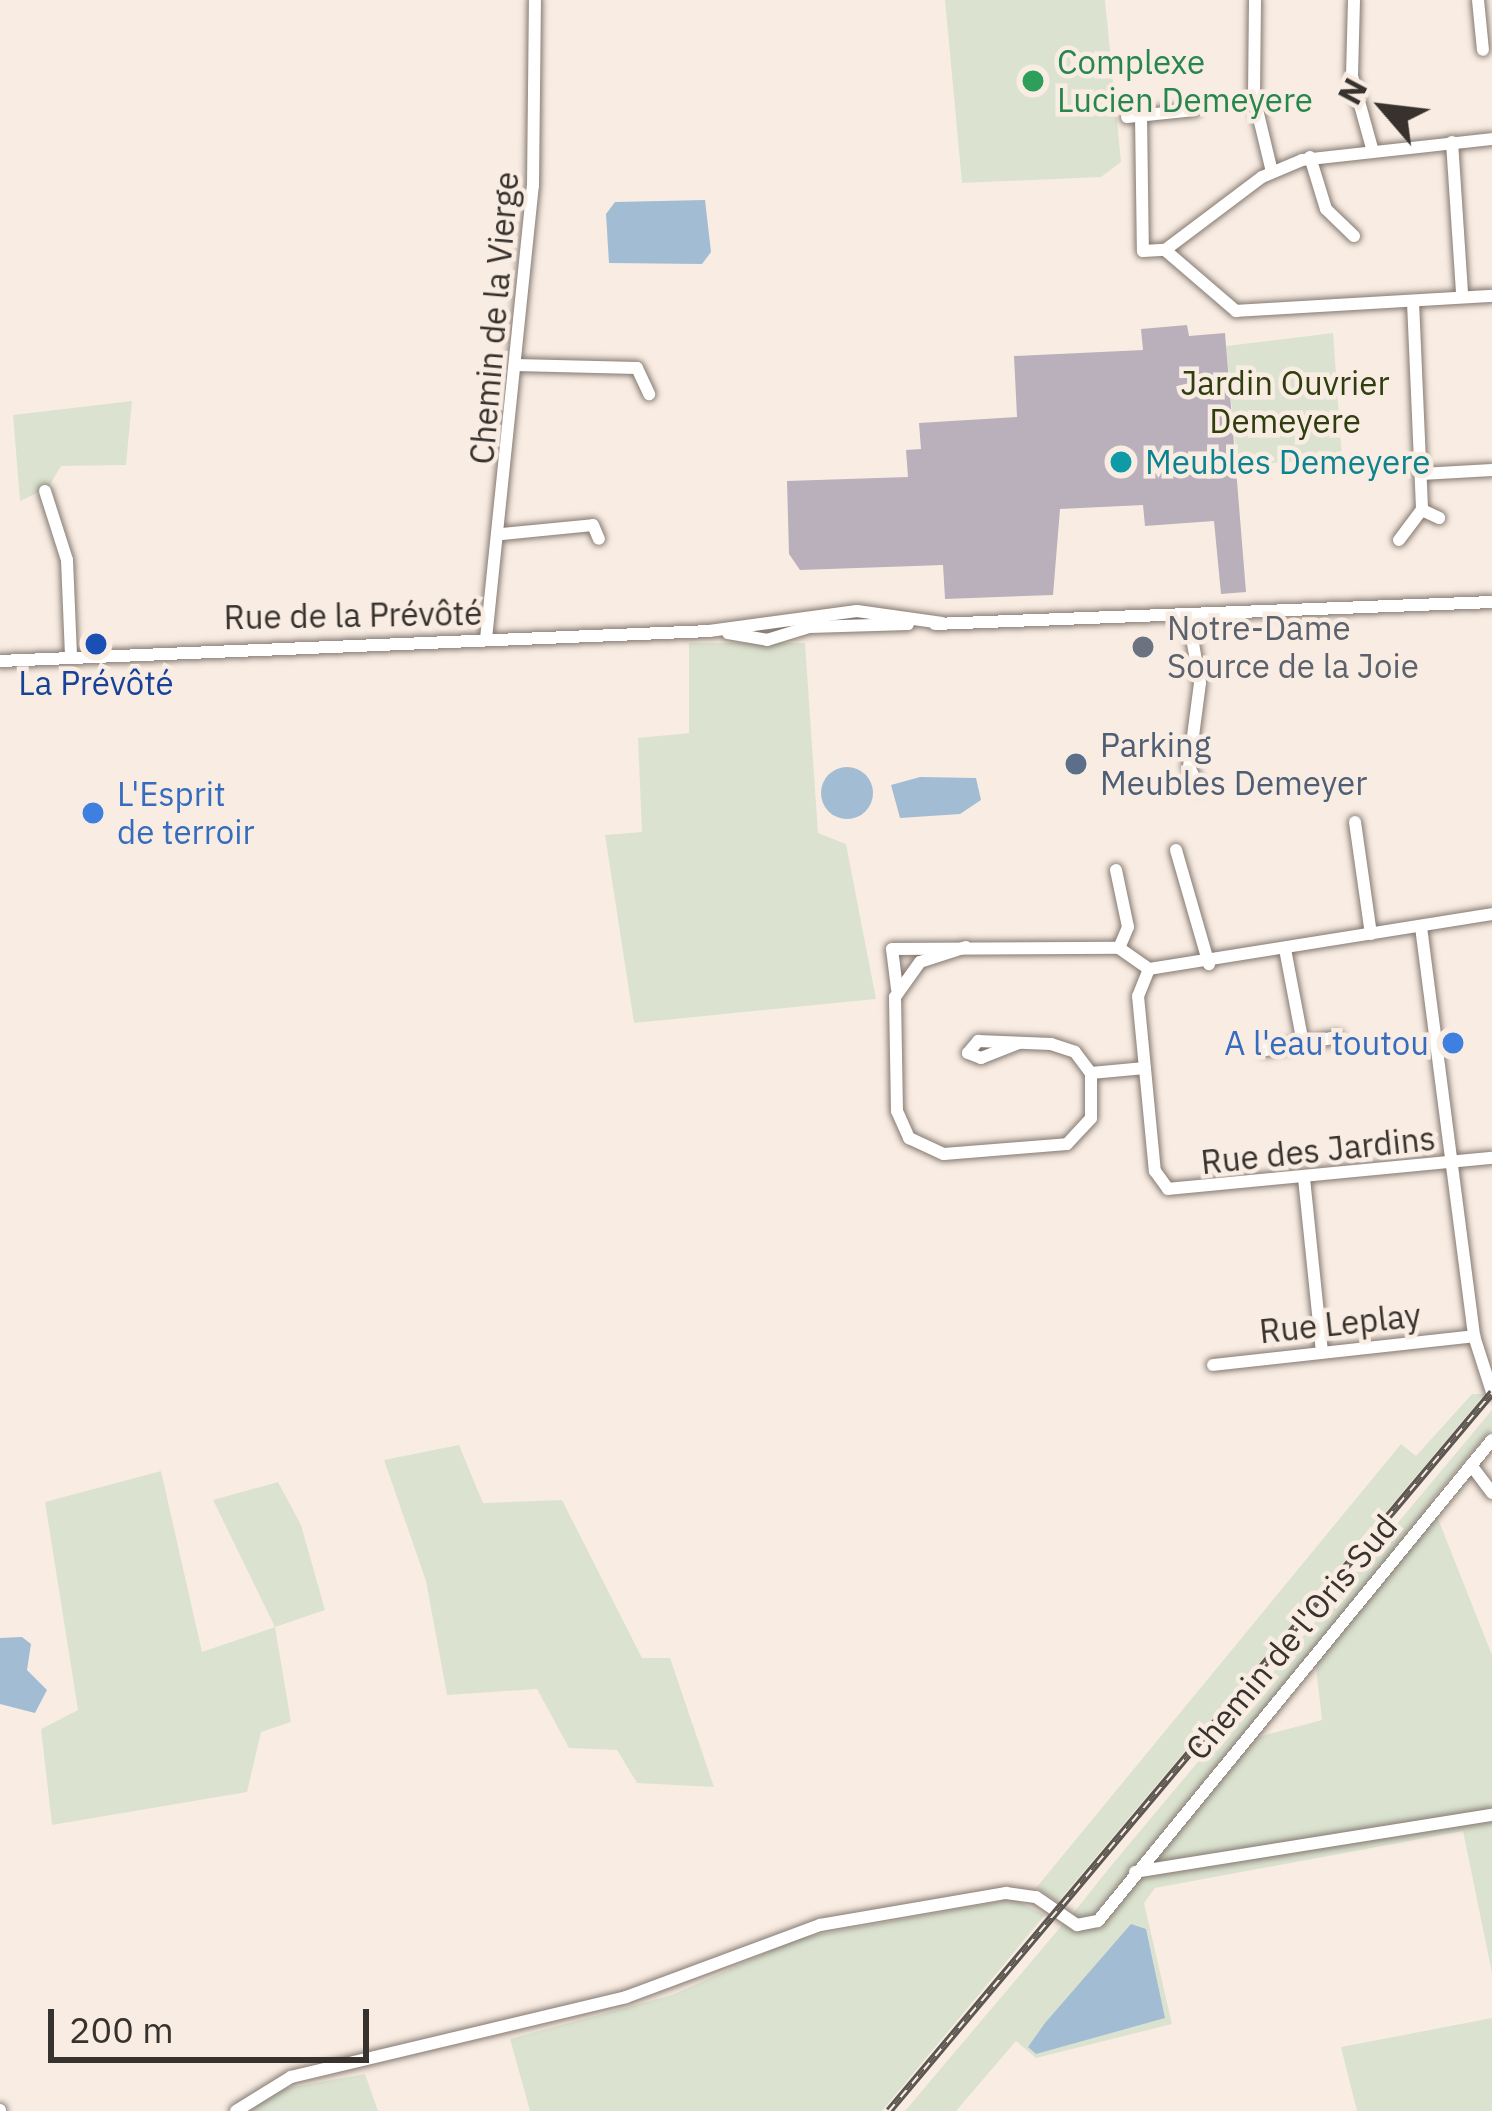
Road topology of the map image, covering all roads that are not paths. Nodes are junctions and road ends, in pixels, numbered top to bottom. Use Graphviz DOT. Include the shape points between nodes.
graph roads {
  1 [pos="535,0"];
  2 [pos="1255,0"];
  3 [pos="1354,0"];
  4 [pos="1478,0"];
  5 [pos="1483,50"];
  6 [pos="1195,110"];
  7 [pos="1492,139"];
  8 [pos="1452,142"];
  9 [pos="1372,148"];
  10 [pos="1310,158"];
  11 [pos="1272,172"];
  12 [pos="1354,236"];
  13 [pos="1165,250"];
  14 [pos="1462,291"];
  15 [pos="1492,296"];
  16 [pos="1413,302"];
  17 [pos="515,365"];
  18 [pos="649,394"];
  19 [pos="1492,470"];
  20 [pos="1421,474"];
  21 [pos="45,491"];
  22 [pos="1422,510"];
  23 [pos="1439,518"];
  24 [pos="502,535"];
  25 [pos="598,539"];
  26 [pos="1399,540"];
  27 [pos="1492,602"];
  28 [pos="1188,615"];
  29 [pos="486,639"];
  30 [pos="71,656"];
  31 [pos="0,661"];
  32 [pos="1199,787"];
  33 [pos="1355,822"];
  34 [pos="1175,850"];
  35 [pos="1116,870"];
  36 [pos="1492,914"];
  37 [pos="1421,927"];
  38 [pos="1371,934"];
  39 [pos="967,947"];
  40 [pos="1119,947"];
  41 [pos="876,949"];
  42 [pos="892,949"];
  43 [pos="1286,949"];
  44 [pos="1209,964"];
  45 [pos="1149,970"];
  46 [pos="897,990"];
  47 [pos="1337,1037"];
  48 [pos="1018,1043"];
  49 [pos="1303,1043"];
  50 [pos="1264,1050"];
  51 [pos="1144,1068"];
  52 [pos="1091,1073"];
  53 [pos="1492,1158"];
  54 [pos="1453,1163"];
  55 [pos="1304,1178"];
  56 [pos="1474,1336"];
  57 [pos="1322,1352"];
  58 [pos="1213,1365"];
  59 [pos="1492,1392"];
  60 [pos="1492,1440"];
  61 [pos="1471,1465"];
  62 [pos="1492,1493"];
  63 [pos="1492,1815"];
  64 [pos="1136,1872"];
  65 [pos="236,2111"];
  1 -- 17 [label="street, Chemin de la Vierge" via="537,123"];
  2 -- 11 [label="street" via="1254,97"];
  3 -- 9 [label="street" via="1352,79"];
  4 -- 5 [label="street"];
  6 -- 13 [label="street" via="1134,116 1143,251"];
  7 -- 8 [label="street"];
  8 -- 9 [label="street"];
  8 -- 14 [label="street"];
  9 -- 10 [label="street"];
  10 -- 11 [label="street"];
  10 -- 12 [label="street" via="1326,209"];
  11 -- 13 [label="street"];
  13 -- 16 [label="street" via="1244,314"];
  14 -- 15 [label="street"];
  14 -- 16 [label="street"];
  16 -- 20 [label="street"];
  17 -- 18 [label="street" via="637,368"];
  17 -- 24 [label="street, Chemin de la Vierge"];
  19 -- 20 [label="street"];
  20 -- 22 [label="street"];
  21 -- 30 [label="street" via="67,560"];
  22 -- 23 [label="street"];
  22 -- 26 [label="street"];
  24 -- 25 [label="street" via="593,524"];
  24 -- 29 [label="street, Chemin de la Vierge"];
  27 -- 28 [label="street, Rue de la Prévôté"];
  28 -- 29 [label="street, Rue de la Prévôté" via="824,626 761,640 709,631"];
  28 -- 32 [label="street" via="1200,683 1188,757"];
  29 -- 30 [label="street, Rue de la Prévôté"];
  30 -- 31 [label="street, Rue de la Prévôté"];
  33 -- 38 [label="street"];
  34 -- 44 [label="street"];
  35 -- 40 [label="street" via="1128,927"];
  36 -- 37 [label="street"];
  37 -- 38 [label="street"];
  37 -- 54 [label="street"];
  38 -- 43 [label="street"];
  39 -- 40 [label="street"];
  39 -- 42 [label="street"];
  39 -- 46 [label="street" via="920,962"];
  40 -- 45 [label="street"];
  41 -- 42 [label="street"];
  42 -- 46 [label="street"];
  43 -- 44 [label="street"];
  43 -- 49 [label="street"];
  44 -- 45 [label="street"];
  45 -- 51 [label="street" via="1138,996"];
  46 -- 52 [label="street" via="897,1118 925,1149 1067,1144 1091,1118"];
  47 -- 49 [label="street"];
  48 -- 52 [label="street" via="1064,1046"];
  49 -- 50 [label="street"];
  51 -- 52 [label="street"];
  51 -- 55 [label="street, Rue des Jardins" via="1156,1176 1182,1192"];
  53 -- 54 [label="street, Rue des Jardins"];
  54 -- 55 [label="street, Rue des Jardins"];
  54 -- 56 [label="street"];
  55 -- 57 [label="street"];
  56 -- 57 [label="street, Rue Leplay"];
  56 -- 59 [label="street"];
  57 -- 58 [label="street, Rue Leplay"];
  60 -- 61 [label="street, Chemin de l'Oris Sud"];
  61 -- 62 [label="street"];
  61 -- 64 [label="street, Chemin de l'Oris Sud"];
  63 -- 64 [label="street"];
  64 -- 65 [label="street, Chemin de l'Oris Sud" via="1093,1924 1030,1895 998,1894 803,1928 626,1997 291,2078"];
}
